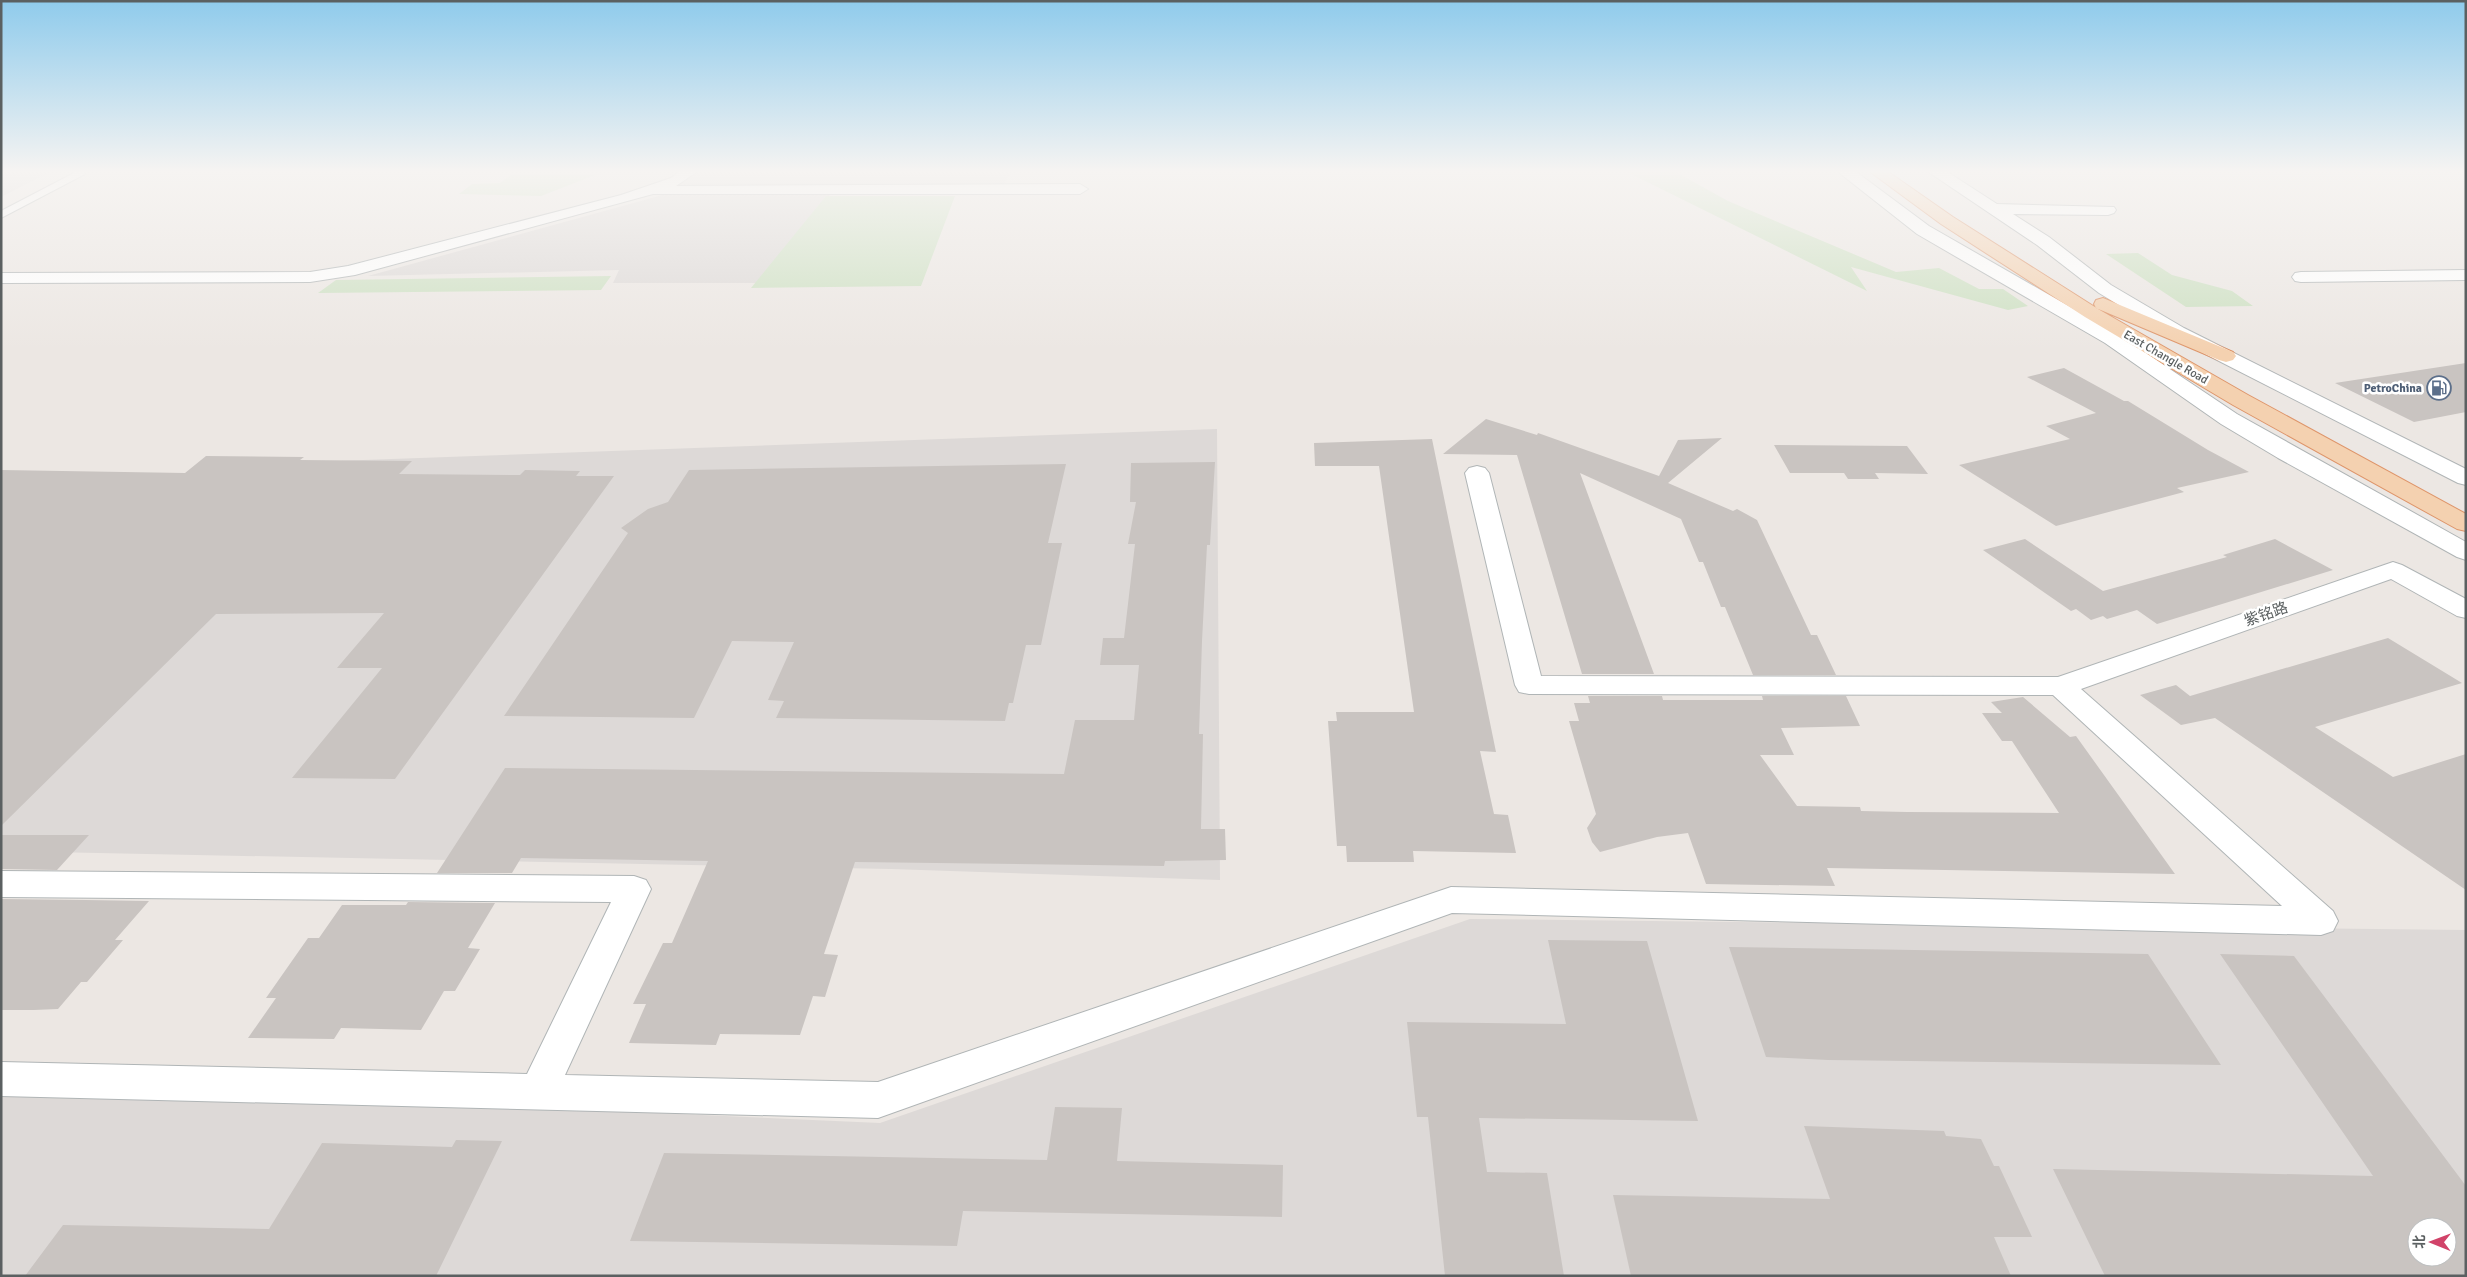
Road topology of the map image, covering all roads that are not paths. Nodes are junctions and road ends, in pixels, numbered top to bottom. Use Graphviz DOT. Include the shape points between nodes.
graph roads {
  1 [pos="502,231"];
  2 [pos="1925,231"];
  3 [pos="1961,231"];
  4 [pos="1988,231"];
  5 [pos="2026,231"];
  6 [pos="2466,275"];
  7 [pos="2301,277"];
  8 [pos="1,278"];
  9 [pos="2103,304"];
  10 [pos="2226,356"];
  11 [pos="1477,473"];
  12 [pos="2466,478"];
  13 [pos="2466,503"];
  14 [pos="2466,524"];
  15 [pos="2466,552"];
  16 [pos="2466,610"];
  17 [pos="2060,686"];
  18 [pos="1,884"];
  19 [pos="1,1079"];
  20 [pos="538,1092"];
  1 -- 8 [label="street" via="349,271 310,277"];
  2 -- 15 [label="street" via="2112,339 2229,419 2286,453"];
  3 -- 14 [label="main road, East Changle Road" via="2112,326"];
  4 -- 9 [label="main road, East Changle Road"];
  5 -- 10 [label="street" via="2105,289 2177,332"];
  6 -- 7 [label="street"];
  9 -- 10 [label="main road"];
  9 -- 13 [label="main road, East Changle Road"];
  10 -- 12 [label="street"];
  11 -- 17 [label="street, 紫铭路" via="1529,685"];
  16 -- 17 [label="street, 紫铭路" via="2393,570"];
  17 -- 20 [label="street" via="2321,921 1451,900 878,1100"];
  18 -- 20 [label="street" via="634,889"];
  19 -- 20 [label="street"];
}
